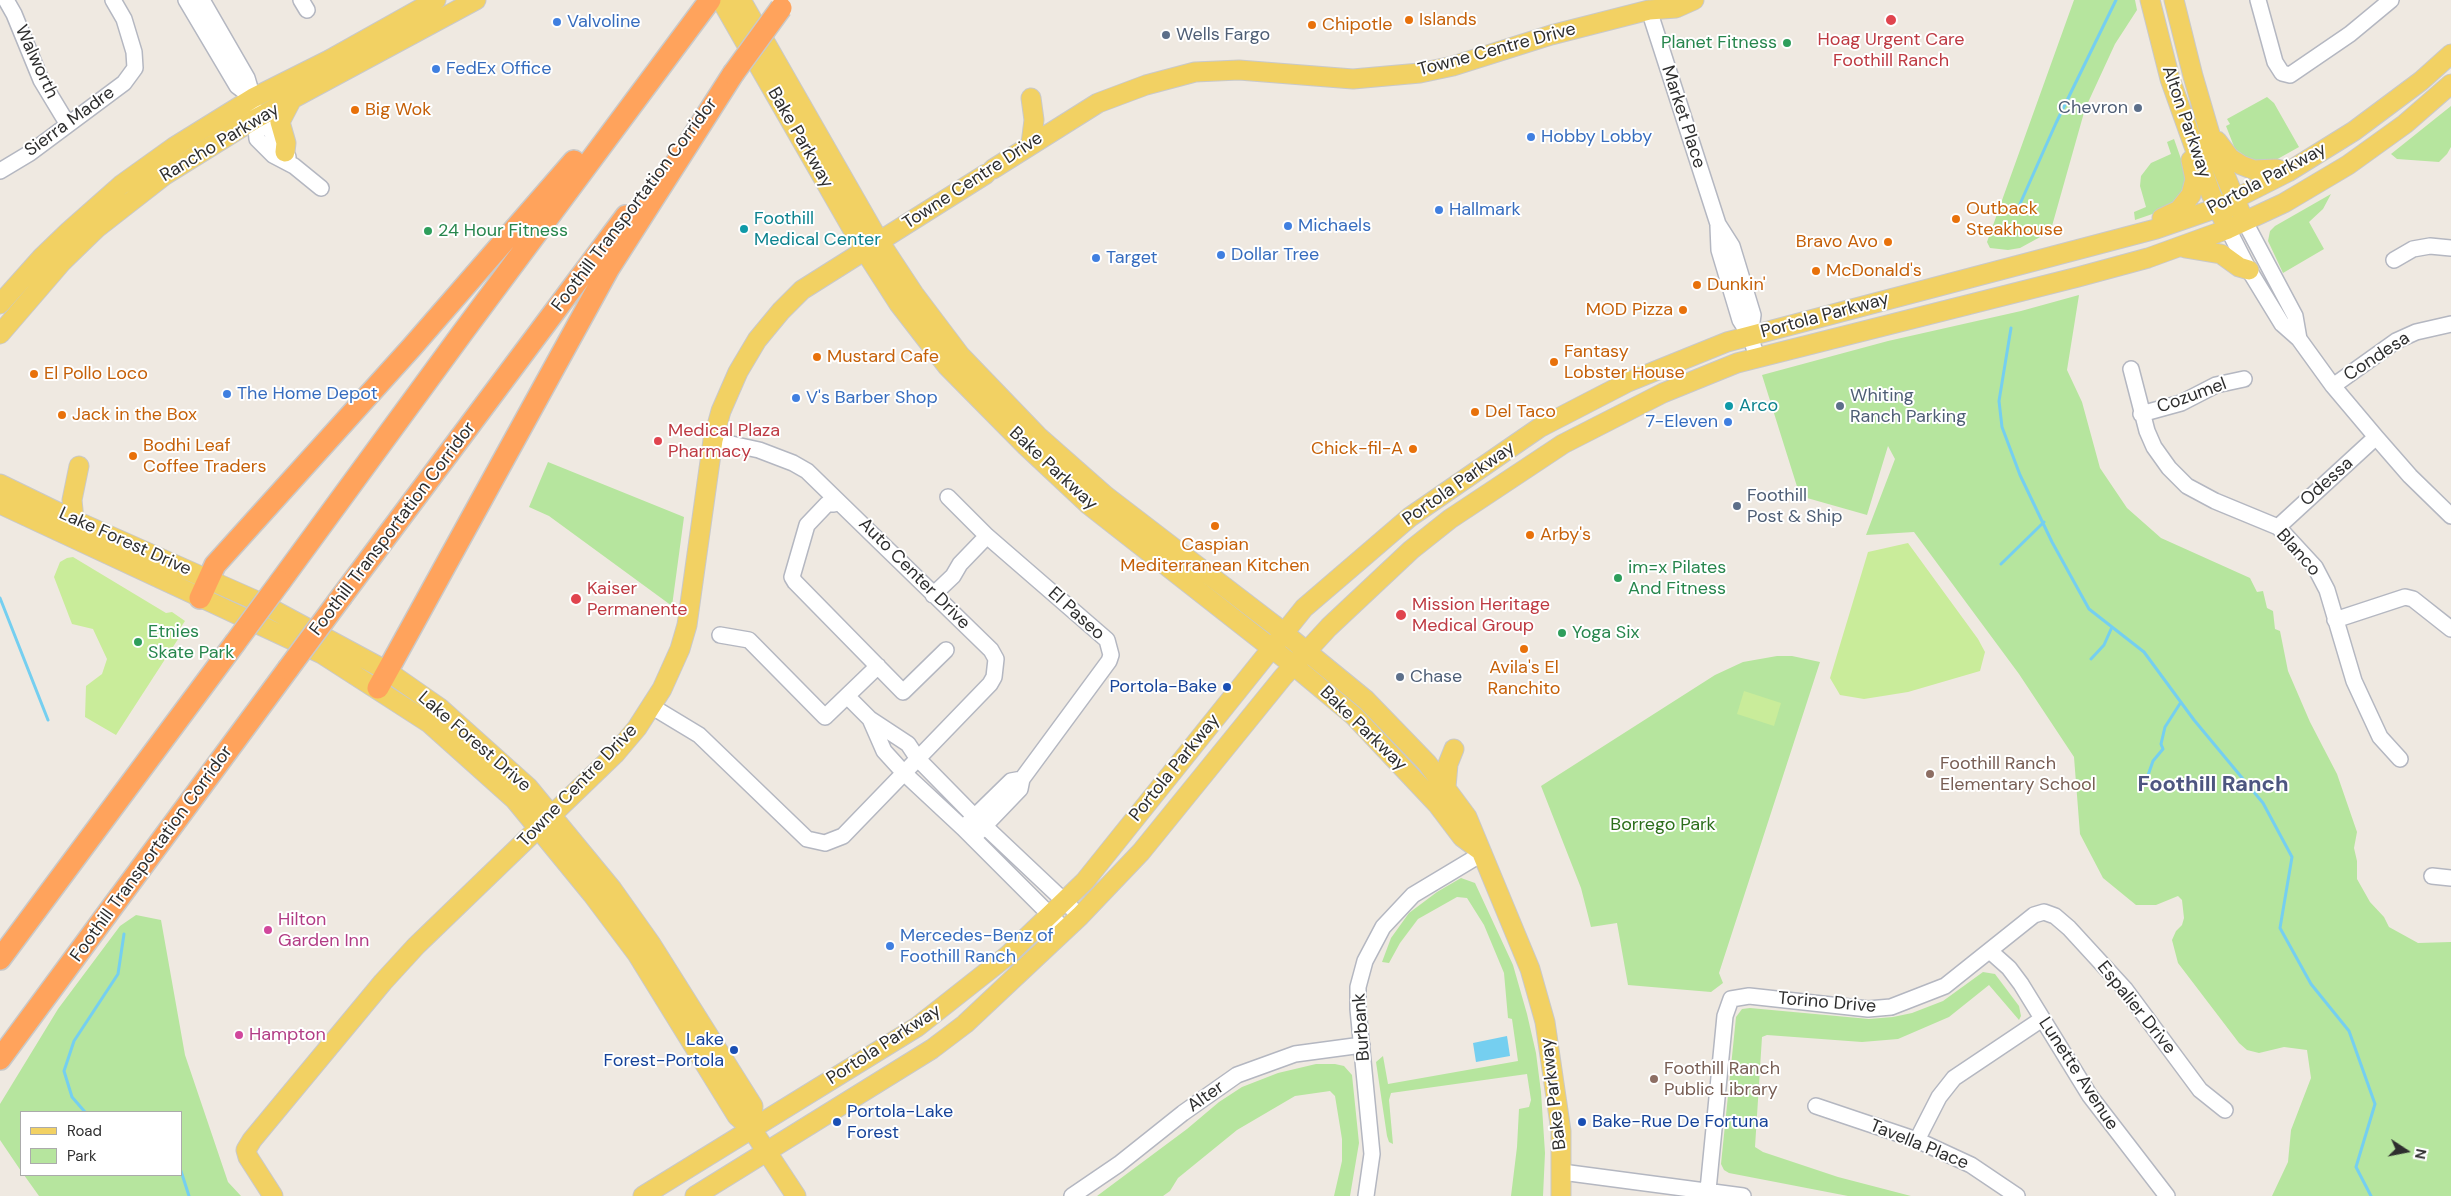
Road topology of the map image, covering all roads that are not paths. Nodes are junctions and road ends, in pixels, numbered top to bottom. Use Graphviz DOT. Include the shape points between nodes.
graph roads {
  1 [pos="6,0"];
  2 [pos="113,0"];
  3 [pos="186,0"];
  4 [pos="202,0"];
  5 [pos="436,0"];
  6 [pos="721,0"];
  7 [pos="741,0"];
  8 [pos="1694,0"];
  9 [pos="2150,0"];
  10 [pos="2174,0"];
  11 [pos="2258,0"];
  12 [pos="2391,0"];
  13 [pos="474,1"];
  14 [pos="784,4"];
  15 [pos="1654,5"];
  16 [pos="705,7"];
  17 [pos="2451,54"];
  18 [pos="733,74"];
  19 [pos="2451,84"];
  20 [pos="253,98"];
  21 [pos="292,99"];
  22 [pos="255,119"];
  23 [pos="620,119"];
  24 [pos="2184,120"];
  25 [pos="1067,122"];
  26 [pos="68,123"];
  27 [pos="2213,136"];
  28 [pos="1031,144"];
  29 [pos="289,159"];
  30 [pos="0,171"];
  31 [pos="2288,172"];
  32 [pos="321,188"];
  33 [pos="2235,200"];
  34 [pos="2217,208"];
  35 [pos="2245,222"];
  36 [pos="2228,230"];
  37 [pos="2142,232"];
  38 [pos="872,246"];
  39 [pos="2182,247"];
  40 [pos="2451,248"];
  41 [pos="2394,260"];
  42 [pos="2249,270"];
  43 [pos="0,304"];
  44 [pos="2451,324"];
  45 [pos="0,334"];
  46 [pos="1750,336"];
  47 [pos="2299,338"];
  48 [pos="1756,357"];
  49 [pos="2131,369"];
  50 [pos="2244,379"];
  51 [pos="2333,386"];
  52 [pos="2141,414"];
  53 [pos="2376,437"];
  54 [pos="714,440"];
  55 [pos="1026,446"];
  56 [pos="0,484"];
  57 [pos="1106,496"];
  58 [pos="948,497"];
  59 [pos="836,502"];
  60 [pos="0,504"];
  61 [pos="42,504"];
  62 [pos="2451,516"];
  63 [pos="74,520"];
  64 [pos="2278,527"];
  65 [pos="987,536"];
  66 [pos="209,579"];
  67 [pos="930,592"];
  68 [pos="200,598"];
  69 [pos="2336,620"];
  70 [pos="2451,629"];
  71 [pos="1284,633"];
  72 [pos="720,635"];
  73 [pos="1271,648"];
  74 [pos="946,650"];
  75 [pos="1306,650"];
  76 [pos="1293,665"];
  77 [pos="878,666"];
  78 [pos="383,680"];
  79 [pos="847,696"];
  80 [pos="651,706"];
  81 [pos="877,723"];
  82 [pos="1454,749"];
  83 [pos="918,759"];
  84 [pos="2400,759"];
  85 [pos="1427,762"];
  86 [pos="904,773"];
  87 [pos="1446,787"];
  88 [pos="552,815"];
  89 [pos="979,822"];
  90 [pos="539,828"];
  91 [pos="968,833"];
  92 [pos="1462,837"];
  93 [pos="1483,853"];
  94 [pos="2432,876"];
  95 [pos="2451,878"];
  96 [pos="1064,901"];
  97 [pos="2044,912"];
  98 [pos="1049,915"];
  99 [pos="1080,916"];
  100 [pos="1065,930"];
  101 [pos="1991,952"];
  102 [pos="0,959"];
  103 [pos="2042,1019"];
  104 [pos="1362,1045"];
  105 [pos="0,1059"];
  106 [pos="1816,1106"];
  107 [pos="2225,1110"];
  108 [pos="751,1128"];
  109 [pos="1917,1140"];
  110 [pos="767,1151"];
  111 [pos="1562,1172"];
  112 [pos="1708,1190"];
  113 [pos="273,1196"];
  114 [pos="643,1196"];
  115 [pos="695,1196"];
  116 [pos="796,1196"];
  117 [pos="1072,1196"];
  118 [pos="1366,1196"];
  119 [pos="1561,1196"];
  120 [pos="1743,1196"];
  121 [pos="2017,1196"];
  122 [pos="2167,1196"];
  1 -- 26 [label="street, Walworth" via="41,80"];
  2 -- 26 [label="street, Sierra Madre" via="124,19 134,52 135,68 124,83"];
  3 -- 20 [label="street" via="237,86"];
  4 -- 20 [label="street" via="247,78"];
  5 -- 20 [label="main road, Rancho Parkway"];
  6 -- 38 [label="main road, Bake Parkway"];
  7 -- 38 [label="main road, Bake Parkway"];
  8 -- 15 [label="main road, Towne Centre Drive" via="1676,8"];
  9 -- 24 [label="main road, Alton Parkway"];
  10 -- 27 [label="main road, Alton Parkway" via="2193,76"];
  11 -- 12 [label="street" via="2275,62 2282,73 2290,75"];
  13 -- 21 [label="main road, Rancho Parkway"];
  14 -- 18 [label="highway, Foothill Transportation Corridor, bridge"];
  15 -- 25 [label="main road, Towne Centre Drive" via="1420,73 1353,79 1239,70 1195,72 1098,103"];
  15 -- 46 [label="street, Market Place" via="1718,224 1719,250 1740,320"];
  16 -- 23 [label="highway"];
  17 -- 31 [label="main road, Portola Parkway" via="2372,119"];
  18 -- 78 [label="highway" via="609,268"];
  18 -- 105 [label="highway, Foothill Transportation Corridor, bridge"];
  19 -- 35 [label="main road, Portola Parkway" via="2405,124 2348,165"];
  20 -- 22 [label="street"];
  20 -- 43 [label="main road, Rancho Parkway" via="174,147 121,185 42,257"];
  21 -- 22 [label="main road, Rancho Parkway"];
  21 -- 29 [label="main road" via="280,122"];
  22 -- 29 [label="street" via="268,127"];
  22 -- 45 [label="main road, Rancho Parkway" via="164,175 97,228 48,276"];
  23 -- 66 [label="highway" via="590,143 558,178 412,347 214,565"];
  23 -- 102 [label="highway, bridge"];
  24 -- 34 [label="main road, Alton Parkway"];
  24 -- 37 [label="main road" via="2182,132 2195,179 2192,191 2179,210 2152,223"];
  25 -- 28 [label="main road, Towne Centre Drive"];
  25 -- 28 [label="main road" via="1044,112 1031,98 1034,120"];
  26 -- 30 [label="street, Sierra Madre" via="30,153"];
  27 -- 31 [label="main road" via="2230,158 2241,165 2254,170"];
  27 -- 33 [label="main road, Alton Parkway" via="2215,151"];
  28 -- 38 [label="main road, Towne Centre Drive"];
  29 -- 32 [label="street"];
  31 -- 33 [label="main road, Portola Parkway"];
  33 -- 34 [label="main road, Portola Parkway"];
  33 -- 35 [label="main road, Alton Parkway"];
  34 -- 36 [label="main road, Alton Parkway"];
  34 -- 37 [label="main road, Portola Parkway"];
  35 -- 36 [label="main road, Portola Parkway"];
  35 -- 47 [label="street, Alton Parkway" via="2295,316"];
  36 -- 39 [label="main road, Portola Parkway"];
  36 -- 42 [label="street, Alton Parkway"];
  37 -- 46 [label="main road, Portola Parkway"];
  38 -- 54 [label="main road, Towne Centre Drive" via="802,290 766,329 738,372 721,411"];
  38 -- 55 [label="main road, Bake Parkway" via="899,304 947,366"];
  38 -- 57 [label="main road, Bake Parkway" via="914,294 960,355 1038,436"];
  39 -- 42 [label="main road" via="2221,254"];
  39 -- 48 [label="main road, Portola Parkway" via="2048,285"];
  40 -- 41 [label="street" via="2430,246 2413,249"];
  42 -- 47 [label="street, Alton Parkway" via="2282,324"];
  44 -- 51 [label="street, Condesa" via="2416,332 2396,341"];
  46 -- 48 [label="street, Market Place"];
  46 -- 71 [label="main road, Portola Parkway" via="1727,342 1628,382 1540,428 1410,517 1304,608"];
  47 -- 51 [label="street, Alton Parkway"];
  48 -- 75 [label="main road, Portola Parkway" via="1662,393 1563,444 1450,519 1411,550"];
  49 -- 52 [label="street, Blanco"];
  50 -- 52 [label="street, Cozumel" via="2216,385 2180,403"];
  51 -- 53 [label="street, Alton Parkway"];
  52 -- 64 [label="street, Blanco" via="2154,448 2187,486 2222,505"];
  53 -- 62 [label="street, Alton Parkway"];
  53 -- 64 [label="street, Odessa"];
  54 -- 59 [label="street, Auto Center Drive" via="759,450 793,463 807,471"];
  54 -- 80 [label="main road, Towne Centre Drive" via="687,625 672,669"];
  55 -- 57 [label="main road" via="1056,463 1088,489"];
  55 -- 73 [label="main road, Bake Parkway" via="1089,505"];
  56 -- 61 [label="main road, Lake Forest Drive"];
  57 -- 71 [label="main road, Bake Parkway"];
  58 -- 65 [label="street, El Paseo"];
  59 -- 67 [label="street, Auto Center Drive"];
  59 -- 77 [label="street" via="834,511 806,537 792,577"];
  60 -- 68 [label="main road, Lake Forest Drive"];
  61 -- 63 [label="main road, Lake Forest Drive"];
  61 -- 63 [label="main road" via="60,494 79,466 72,500"];
  63 -- 66 [label="main road, Lake Forest Drive"];
  64 -- 69 [label="street, Blanco" via="2315,566"];
  65 -- 67 [label="street"];
  65 -- 89 [label="street, El Paseo" via="1111,646 1109,661 1022,779 1020,789"];
  66 -- 68 [label="highway"];
  66 -- 78 [label="main road, Lake Forest Drive" via="257,601"];
  67 -- 83 [label="street, Auto Center Drive" via="991,650 996,668 990,684"];
  68 -- 78 [label="main road, Lake Forest Drive"];
  69 -- 70 [label="street" via="2405,598 2413,599"];
  69 -- 84 [label="street, Blanco" via="2354,681 2380,737"];
  71 -- 73 [label="main road, Portola Parkway"];
  71 -- 75 [label="main road, Bake Parkway"];
  72 -- 79 [label="street" via="749,640 825,716"];
  73 -- 76 [label="main road, Bake Parkway"];
  73 -- 96 [label="main road, Portola Parkway" via="1085,881"];
  74 -- 77 [label="street" via="903,692"];
  75 -- 76 [label="main road, Portola Parkway"];
  75 -- 85 [label="main road, Bake Parkway" via="1366,700"];
  76 -- 92 [label="main road, Bake Parkway" via="1354,716 1437,804"];
  76 -- 99 [label="main road, Portola Parkway" via="1141,852"];
  77 -- 79 [label="street"];
  78 -- 88 [label="main road, Lake Forest Drive" via="440,708 515,775"];
  78 -- 90 [label="main road, Lake Forest Drive" via="515,800"];
  79 -- 81 [label="street"];
  80 -- 86 [label="street, Auto Center Drive" via="700,734 807,839 816,842 825,843 843,836"];
  80 -- 88 [label="main road, Towne Centre Drive" via="615,754"];
  81 -- 83 [label="street" via="908,744"];
  81 -- 86 [label="street" via="884,751"];
  82 -- 87 [label="main road" via="1448,764"];
  83 -- 86 [label="street, Auto Center Drive"];
  83 -- 89 [label="street"];
  85 -- 87 [label="main road, Bake Parkway"];
  85 -- 92 [label="main road" via="1438,790 1454,810"];
  86 -- 91 [label="street"];
  87 -- 93 [label="main road, Bake Parkway" via="1467,817"];
  88 -- 90 [label="main road, Towne Centre Drive"];
  88 -- 108 [label="main road, Lake Forest Drive" via="612,889 677,985 753,1106"];
  89 -- 91 [label="street, El Paseo"];
  89 -- 96 [label="street"];
  90 -- 108 [label="main road, Lake Forest Drive" via="637,954 737,1116"];
  90 -- 113 [label="main road, Towne Centre Drive" via="416,946 252,1140 246,1150 248,1157"];
  91 -- 98 [label="street"];
  92 -- 93 [label="main road, Bake Parkway"];
  93 -- 104 [label="street, Burbank" via="1413,895 1383,927 1365,961 1360,980 1358,1009"];
  93 -- 111 [label="main road, Bake Parkway" via="1530,968 1545,1022 1561,1131"];
  94 -- 95 [label="street"];
  96 -- 98 [label="main road, Portola Parkway"];
  96 -- 99 [label="street"];
  97 -- 101 [label="street, Torino Drive" via="2034,915"];
  97 -- 107 [label="street, Espalier Drive" via="2055,916 2069,928 2125,989 2200,1090"];
  98 -- 100 [label="street"];
  98 -- 108 [label="main road, Portola Parkway" via="1007,956 917,1027"];
  99 -- 100 [label="main road, Portola Parkway"];
  100 -- 110 [label="main road, Portola Parkway" via="965,1024 932,1049"];
  101 -- 103 [label="street, Lunette Avenue" via="2009,968"];
  101 -- 112 [label="street, Torino Drive" via="1945,986 1890,1008 1868,1009 1749,996 1731,999 1725,1016"];
  103 -- 109 [label="street" via="1954,1078 1939,1097"];
  103 -- 122 [label="street, Lunette Avenue" via="2100,1111"];
  104 -- 117 [label="street, Alter" via="1295,1054 1237,1075"];
  104 -- 118 [label="street, Burbank" via="1372,1154"];
  106 -- 109 [label="street, Tavella Place"];
  108 -- 110 [label="main road, Lake Forest Drive"];
  108 -- 114 [label="main road, Portola Parkway"];
  109 -- 121 [label="street, Tavella Place" via="1971,1165"];
  110 -- 115 [label="main road, Portola Parkway"];
  110 -- 116 [label="main road, Lake Forest Drive"];
  111 -- 112 [label="street"];
  111 -- 119 [label="main road, Bake Parkway"];
  112 -- 120 [label="street"];
}
